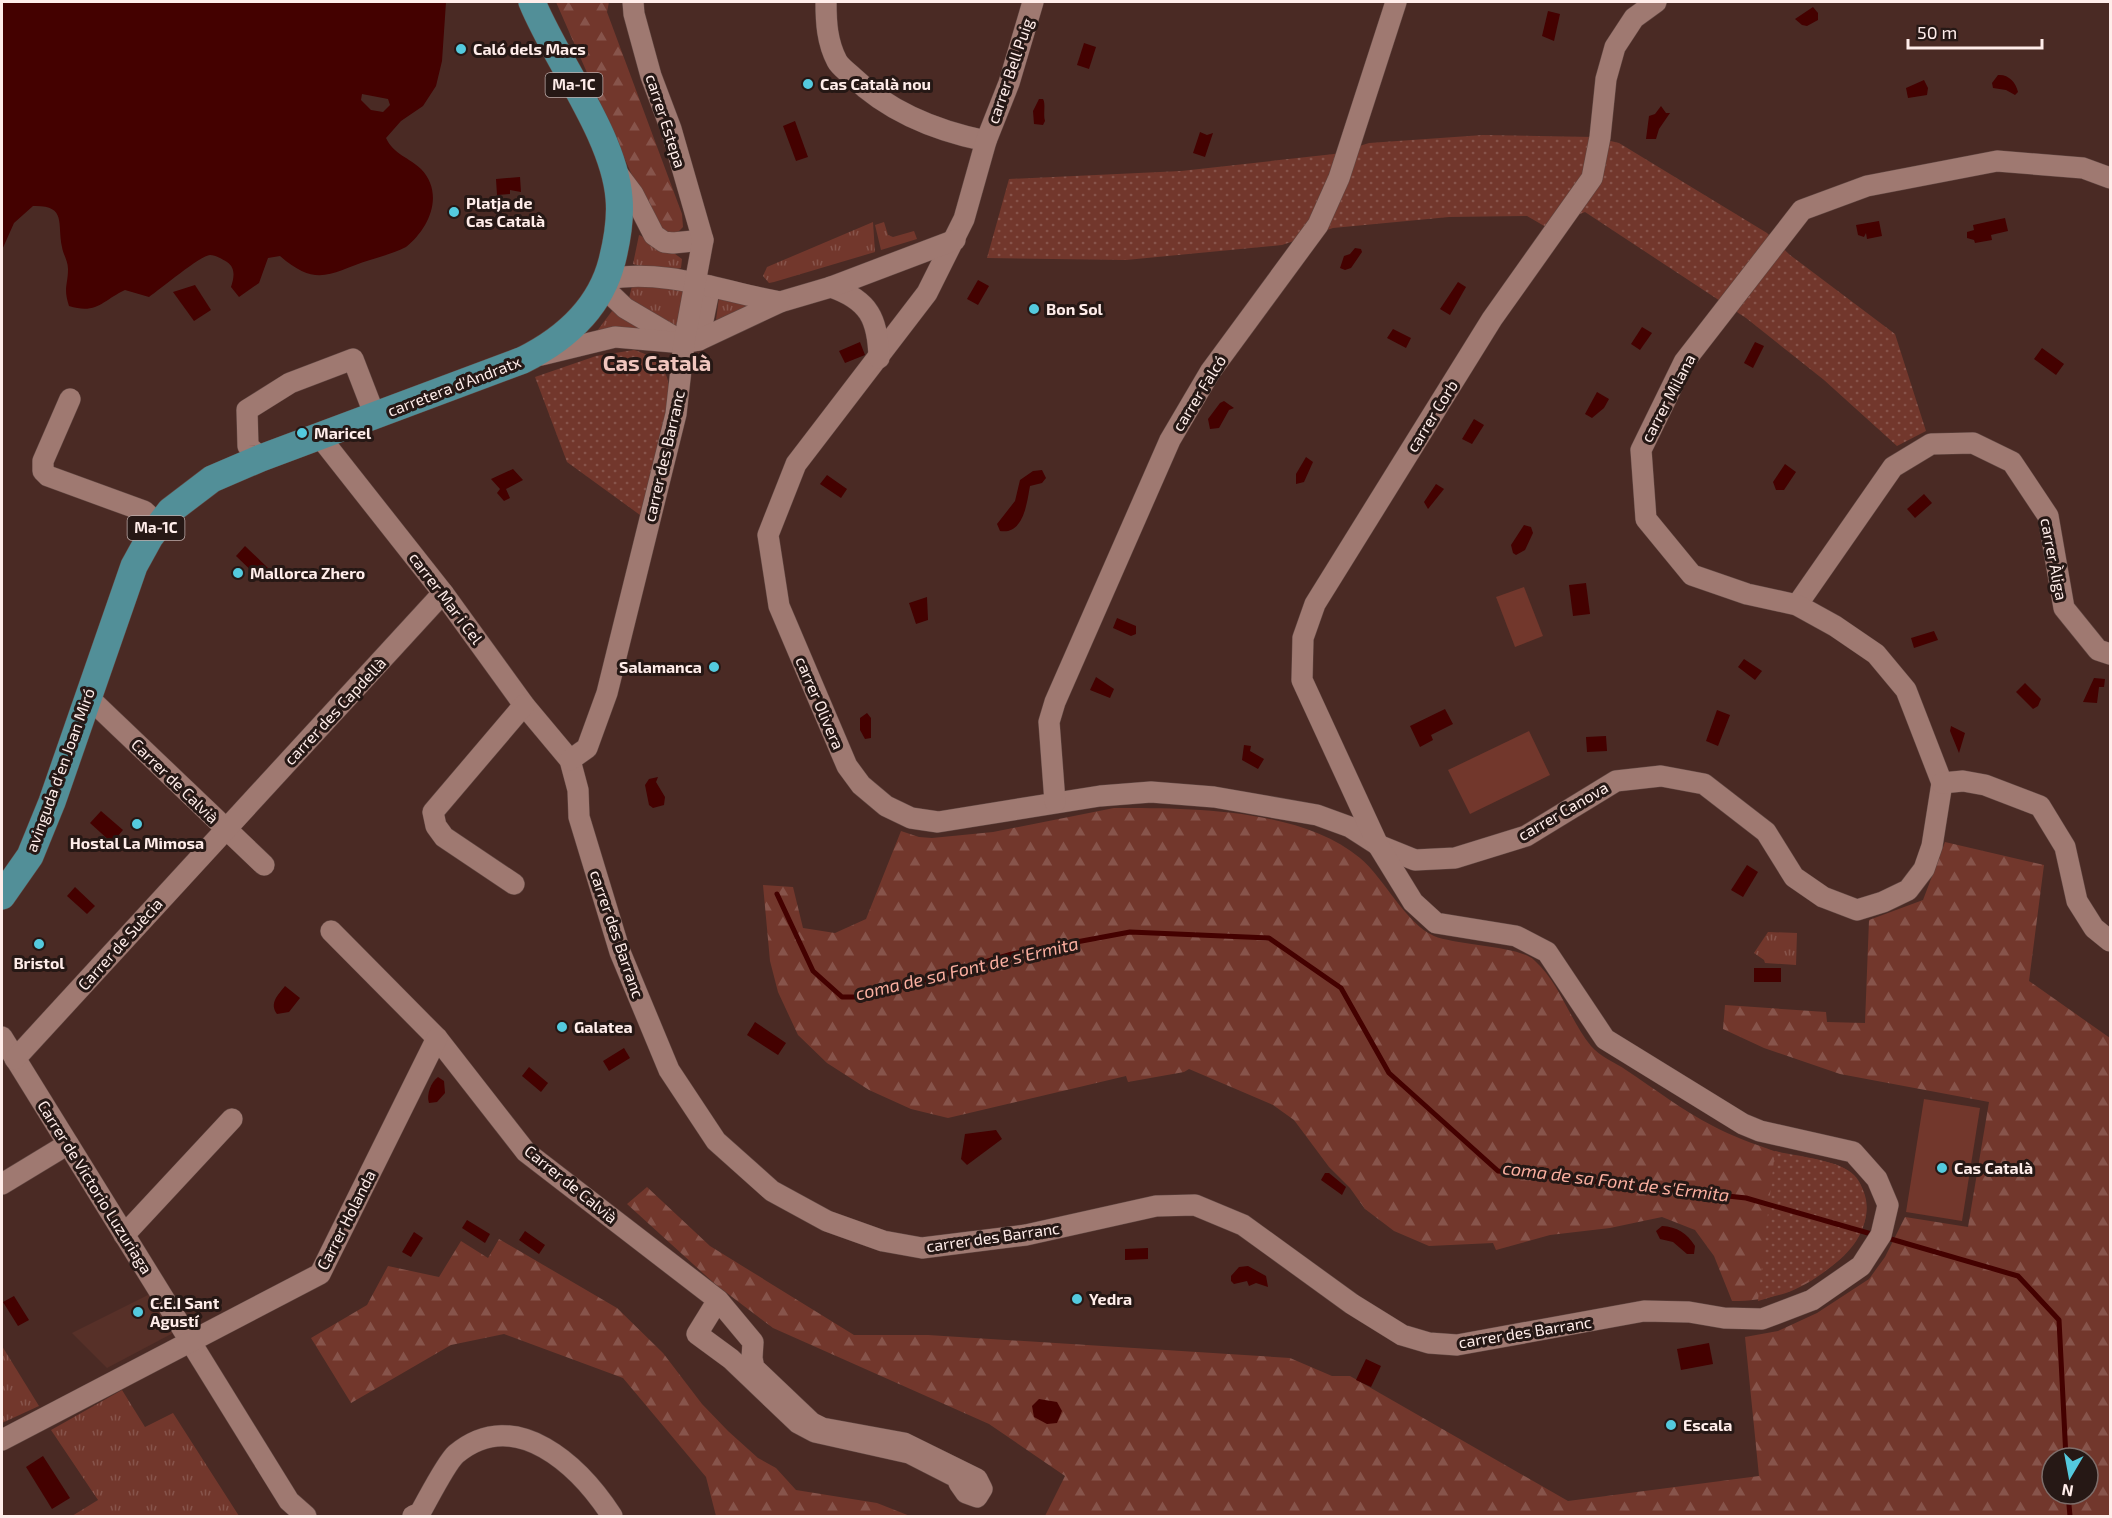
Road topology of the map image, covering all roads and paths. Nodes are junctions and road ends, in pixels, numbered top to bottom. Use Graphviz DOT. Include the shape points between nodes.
graph roads {
  1 [pos="532,2"];
  2 [pos="633,2"];
  3 [pos="826,2"];
  4 [pos="1032,2"];
  5 [pos="1396,2"];
  6 [pos="1656,2"];
  7 [pos="986,141"];
  8 [pos="614,169"];
  9 [pos="2110,178"];
  10 [pos="704,240"];
  11 [pos="955,240"];
  12 [pos="605,283"];
  13 [pos="703,285"];
  14 [pos="831,287"];
  15 [pos="780,302"];
  16 [pos="692,341"];
  17 [pos="879,358"];
  18 [pos="523,360"];
  19 [pos="70,399"];
  20 [pos="375,416"];
  21 [pos="320,436"];
  22 [pos="261,458"];
  23 [pos="158,525"];
  24 [pos="443,593"];
  25 [pos="1797,605"];
  26 [pos="2110,654"];
  27 [pos="91,684"];
  28 [pos="524,705"];
  29 [pos="570,760"];
  30 [pos="1942,783"];
  31 [pos="1055,802"];
  32 [pos="225,828"];
  33 [pos="1378,845"];
  34 [pos="264,865"];
  35 [pos="514,884"];
  36 [pos="2,896"];
  37 [pos="331,931"];
  38 [pos="2110,941"];
  39 [pos="2,1037"];
  40 [pos="436,1038"];
  41 [pos="15,1059"];
  42 [pos="232,1119"];
  43 [pos="68,1144"];
  44 [pos="2,1184"];
  45 [pos="124,1235"];
  46 [pos="718,1300"];
  47 [pos="191,1340"];
  48 [pos="2,1440"];
  49 [pos="306,1516"];
  50 [pos="412,1516"];
  51 [pos="612,1516"];
  1 -- 8 [label="main road, carretera d'Andratx / Ma-1C"];
  2 -- 10 [label="street, carrer Estepa" via="651,76"];
  3 -- 7 [label="street" via="826,27 837,62 865,88 891,107 957,135"];
  4 -- 7 [label="street, carrer Bell Puig" via="1009,83"];
  5 -- 31 [label="street, carrer Falcó" via="1339,178 1318,225 1210,372 1170,440 1055,702 1049,722"];
  6 -- 33 [label="street, carrer Corb" via="1634,18 1616,47 1606,78 1592,178 1492,319 1315,604 1303,638 1302,680"];
  7 -- 11 [label="street, carrer Olivera"];
  8 -- 10 [label="street" via="633,194 654,235 673,243"];
  8 -- 12 [label="main road, carretera d'Andratx / Ma-1C" via="619,228"];
  9 -- 25 [label="street, carrer Milana" via="2083,168 1997,161 1867,186 1802,210 1684,362 1641,450 1646,519 1692,575 1747,594"];
  10 -- 13 [label="street, carrer des Barranc"];
  11 -- 14 [label="street"];
  11 -- 17 [label="street, carrer Olivera" via="927,293"];
  12 -- 13 [label="street" via="630,274"];
  12 -- 16 [label="street" via="625,308"];
  12 -- 18 [label="main road, carretera d'Andratx / Ma-1C" via="587,312 562,338"];
  13 -- 15 [label="street"];
  13 -- 16 [label="street, carrer des Barranc"];
  14 -- 15 [label="street"];
  14 -- 17 [label="street" via="852,294 869,311 878,330"];
  15 -- 16 [label="street"];
  16 -- 18 [label="street" via="615,337"];
  16 -- 29 [label="street, carrer des Barranc" via="607,693 587,748"];
  17 -- 31 [label="street, carrer Olivera" via="796,464 768,535 779,606 847,766 861,785 886,806 911,818 938,822 1009,813"];
  18 -- 20 [label="main road, carretera d'Andratx / Ma-1C"];
  19 -- 23 [label="street" via="42,461 45,474 144,512"];
  20 -- 21 [label="main road, carretera d'Andratx / Ma-1C"];
  20 -- 22 [label="street" via="353,359 290,383 247,410 248,446"];
  21 -- 22 [label="main road, carretera d'Andratx / Ma-1C"];
  21 -- 24 [label="street, carrer Mar i Cel"];
  22 -- 23 [label="main road, carretera d'Andratx / Ma-1C" via="212,479"];
  23 -- 27 [label="main road, carretera d'Andratx / Ma-1C" via="134,566"];
  24 -- 28 [label="street, carrer Mar i Cel"];
  24 -- 32 [label="street, carrer des Capdellà"];
  25 -- 26 [label="street, carrer Àliga" via="1893,467 1931,444 1973,443 2012,462 2048,516 2064,608 2098,650"];
  25 -- 30 [label="street, carrer Milana" via="1876,654 1906,690"];
  27 -- 32 [label="street, Carrer de Calvià"];
  27 -- 36 [label="main road, avinguda d'en Joan Miró / Ma-1C" via="33,848"];
  28 -- 29 [label="street, carrer Mar i Cel"];
  28 -- 35 [label="street" via="434,812 436,826 444,837"];
  29 -- 33 [label="street, carrer des Barranc" via="578,790 579,817 616,941 669,1070 716,1141 772,1191 827,1221 883,1241 922,1248 1026,1235 1156,1206 1195,1205 1243,1225 1402,1335 1457,1345 1644,1311 1762,1319 1812,1300 1861,1266 1881,1235 1888,1205 1878,1179 1853,1152 1743,1124 1605,1039 1547,952 1516,936 1436,923 1413,902"];
  30 -- 33 [label="street, carrer Canova" via="1932,846 1923,869 1908,890 1857,909 1823,897 1794,877 1766,832 1713,790 1704,784 1661,776 1616,780 1526,836 1455,858 1415,860"];
  30 -- 38 [label="street" via="1985,785 2040,806 2065,847 2077,901 2094,928"];
  31 -- 33 [label="street, carrer Olivera" via="1151,792 1214,797 1317,815 1350,827"];
  32 -- 34 [label="street, Carrer de Calvià"];
  32 -- 41 [label="street, Carrer de Suècia"];
  37 -- 40 [label="street, Carrer de Calvià"];
  39 -- 41 [label="street, Carrer de Victorio Luzuriaga"];
  40 -- 46 [label="street, Carrer de Calvià" via="526,1152"];
  40 -- 47 [label="street, Carrer Holanda" via="320,1274"];
  41 -- 43 [label="street, Carrer de Victorio Luzuriaga"];
  42 -- 45 [label="street"];
  43 -- 44 [label="street"];
  43 -- 45 [label="street, Carrer de Victorio Luzuriaga"];
  45 -- 47 [label="street, Carrer de Victorio Luzuriaga"];
  46 -- 46 [label="street, Carrer de Calvià" via="753,1342 754,1368 812,1423 904,1443 977,1479 982,1489 977,1497 966,1493 960,1479 909,1453 815,1432 798,1422 731,1359 696,1334"];
  47 -- 48 [label="street, Carrer Holanda"];
  47 -- 49 [label="street, Carrer de Victorio Luzuriaga" via="289,1501"];
  50 -- 51 [label="street" via="420,1513 455,1455 481,1440 514,1435 556,1453 591,1485"];
}
